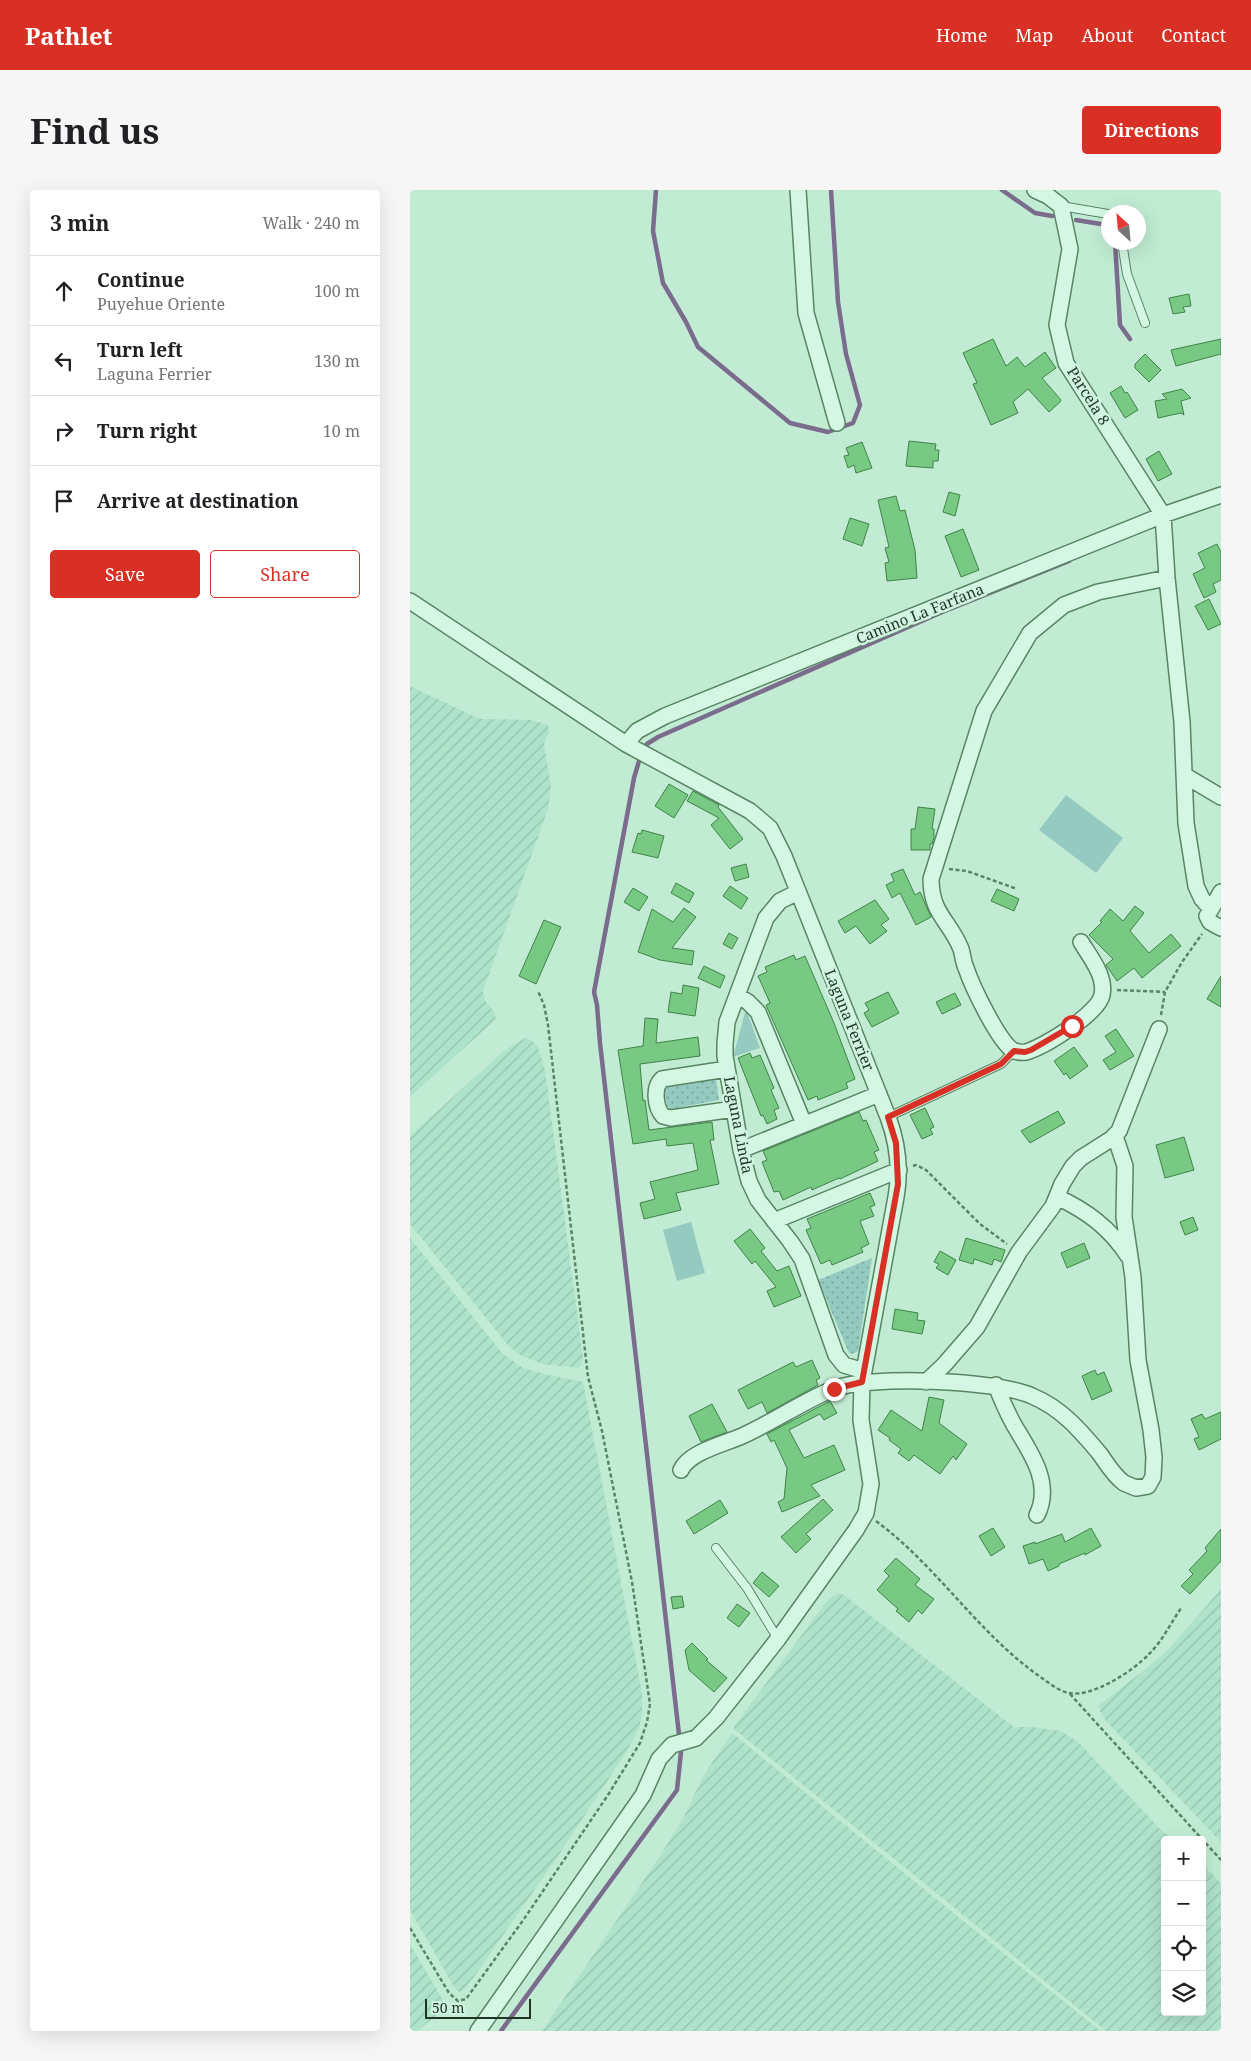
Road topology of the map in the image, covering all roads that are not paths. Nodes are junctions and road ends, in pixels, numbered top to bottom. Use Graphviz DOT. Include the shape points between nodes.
graph roads {
  1 [pos="798,190"];
  2 [pos="1035,190"];
  3 [pos="1061,206"];
  4 [pos="1101,213"];
  5 [pos="1123,250"];
  6 [pos="1145,322"];
  7 [pos="837,423"];
  8 [pos="1221,495"];
  9 [pos="1163,515"];
  10 [pos="1167,578"];
  11 [pos="410,601"];
  12 [pos="626,744"];
  13 [pos="1184,775"];
  14 [pos="1221,798"];
  15 [pos="798,892"];
  16 [pos="1221,892"];
  17 [pos="1214,920"];
  18 [pos="1081,942"];
  19 [pos="737,995"];
  20 [pos="1159,1029"];
  21 [pos="1014,1051"];
  22 [pos="727,1068"];
  23 [pos="879,1094"];
  24 [pos="734,1109"];
  25 [pos="888,1117"];
  26 [pos="804,1124"];
  27 [pos="1115,1136"];
  28 [pos="741,1150"];
  29 [pos="899,1170"];
  30 [pos="1057,1197"];
  31 [pos="774,1221"];
  32 [pos="1129,1257"];
  33 [pos="863,1377"];
  34 [pos="926,1382"];
  35 [pos="996,1386"];
  36 [pos="681,1470"];
  37 [pos="1037,1516"];
  38 [pos="716,1548"];
  39 [pos="778,1639"];
  40 [pos="478,2031"];
  1 -- 7 [label="street" via="806,314"];
  2 -- 3 [label="street"];
  3 -- 4 [label="lane"];
  3 -- 9 [label="street, Parcela 8" via="1070,249 1057,325 1066,363"];
  5 -- 6 [label="lane" via="1127,274"];
  8 -- 9 [label="street, Camino La Farfana"];
  9 -- 10 [label="street"];
  9 -- 12 [label="street, Camino La Farfana" via="665,716 637,731"];
  10 -- 13 [label="street" via="1182,722"];
  10 -- 21 [label="street" via="1098,592 1064,605 1030,633 984,712 931,879 931,891 940,918 961,950 971,982 1001,1037"];
  11 -- 12 [label="street, Laguna Ferrier"];
  12 -- 15 [label="street, Laguna Ferrier" via="758,817 776,838"];
  13 -- 14 [label="street"];
  13 -- 17 [label="street" via="1193,872 1196,886"];
  15 -- 19 [label="street, Laguna Linda" via="780,900 769,913"];
  15 -- 23 [label="street, Laguna Ferrier"];
  16 -- 17 [label="street"];
  18 -- 21 [label="street" via="1097,969 1103,989 1098,1005 1072,1026 1031,1050"];
  19 -- 22 [label="street, Laguna Linda" via="724,1044"];
  19 -- 26 [label="street" via="758,1012"];
  20 -- 27 [label="street" via="1122,1126"];
  21 -- 25 [label="lane" via="1001,1064"];
  22 -- 24 [label="street, Laguna Linda"];
  22 -- 24 [label="street" via="662,1079 656,1088 658,1108 663,1116 671,1118"];
  23 -- 25 [label="street, Laguna Ferrier"];
  23 -- 26 [label="street"];
  24 -- 28 [label="street, Laguna Linda"];
  25 -- 29 [label="street, Laguna Ferrier" via="896,1143"];
  26 -- 28 [label="street"];
  27 -- 30 [label="street" via="1073,1166"];
  27 -- 32 [label="street" via="1126,1175 1124,1205"];
  28 -- 31 [label="street, Laguna Linda" via="753,1192"];
  29 -- 31 [label="street"];
  29 -- 33 [label="street, Laguna Ferrier"];
  30 -- 32 [label="street" via="1095,1219"];
  30 -- 34 [label="street" via="1048,1215 1019,1252 977,1327"];
  31 -- 33 [label="street, Laguna Linda" via="802,1260 836,1355 844,1365"];
  32 -- 35 [label="street" via="1138,1360 1153,1443 1154,1467 1150,1483 1136,1488 1124,1483 1060,1412 1032,1396"];
  33 -- 34 [label="street"];
  33 -- 36 [label="street" via="696,1456"];
  33 -- 39 [label="street, Laguna Ferrier" via="861,1420 871,1484 866,1513"];
  34 -- 35 [label="street"];
  35 -- 37 [label="street" via="1040,1474 1043,1495"];
  38 -- 39 [label="lane" via="748,1588"];
  39 -- 40 [label="street, Laguna Ferrier" via="707,1729 696,1738 679,1743 659,1760 643,1795"];
}
